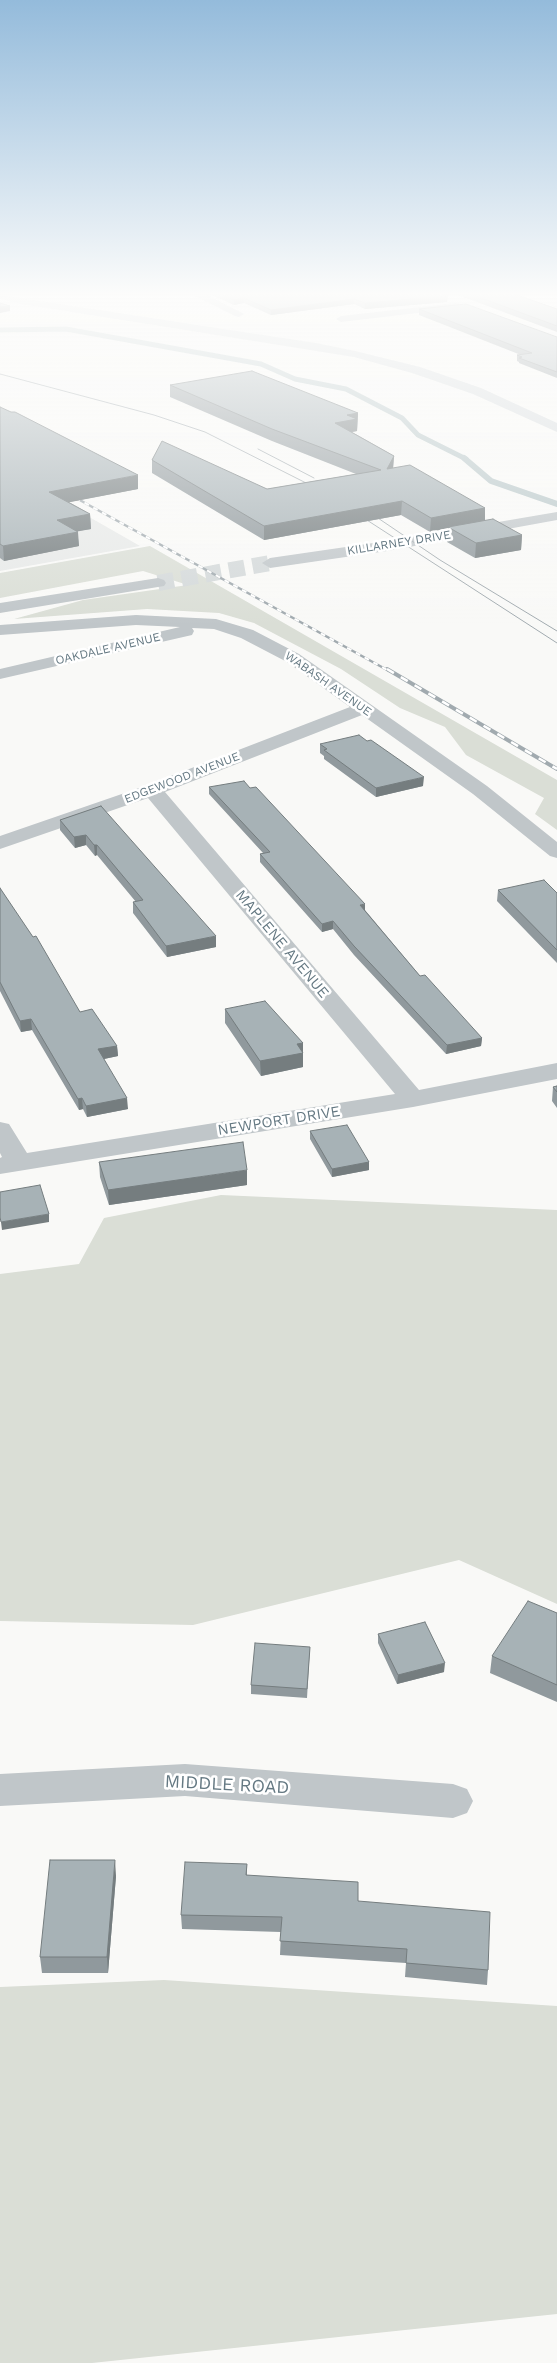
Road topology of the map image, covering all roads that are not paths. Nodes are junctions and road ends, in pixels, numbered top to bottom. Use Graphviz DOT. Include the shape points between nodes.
graph roads {
  1 [pos="489,405"];
  2 [pos="511,405"];
  3 [pos="557,428"];
  4 [pos="557,439"];
  5 [pos="557,516"];
  6 [pos="270,563"];
  7 [pos="158,583"];
  8 [pos="0,608"];
  9 [pos="216,624"];
  10 [pos="0,630"];
  11 [pos="0,674"];
  12 [pos="362,708"];
  13 [pos="152,790"];
  14 [pos="0,842"];
  15 [pos="557,852"];
  16 [pos="557,1071"];
  17 [pos="413,1099"];
  18 [pos="0,1130"];
  19 [pos="9,1165"];
  20 [pos="0,1790"];
  21 [pos="453,1801"];
  1 -- 4 [label="main road"];
  2 -- 3 [label="main road"];
  5 -- 6 [label="street, KILLARNEY DRIVE"];
  7 -- 8 [label="street"];
  9 -- 10 [label="street, WABASH AVENUE" via="136,620"];
  9 -- 11 [label="street, OAKDALE AVENUE"];
  9 -- 12 [label="street, WABASH AVENUE" via="246,634 293,658"];
  12 -- 13 [label="street, EDGEWOOD AVENUE"];
  12 -- 15 [label="street, WABASH AVENUE" via="480,790"];
  13 -- 14 [label="street, EDGEWOOD AVENUE"];
  13 -- 17 [label="street, MAPLENE AVENUE"];
  16 -- 17 [label="street, NEWPORT DRIVE"];
  17 -- 19 [label="street, NEWPORT DRIVE"];
  18 -- 19 [label="street"];
  20 -- 21 [label="street, MIDDLE ROAD" via="185,1780"];
}
